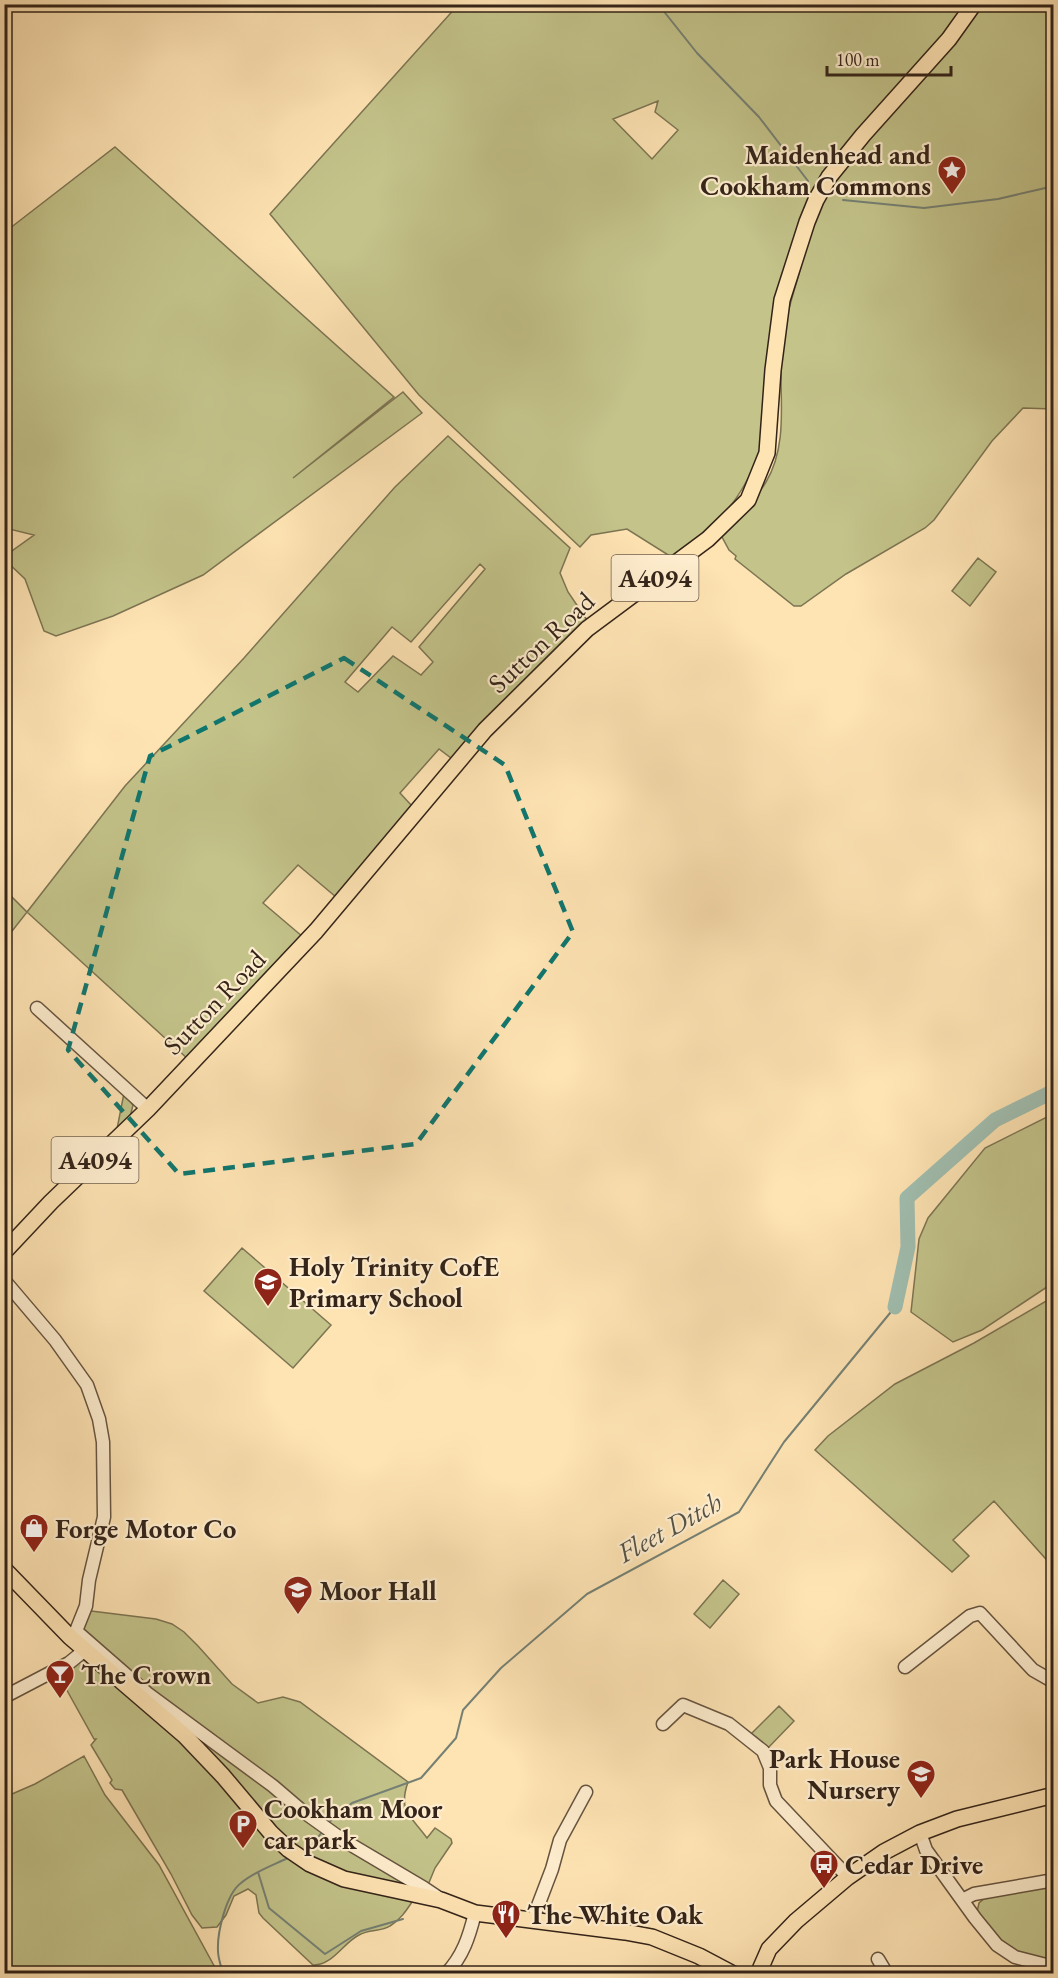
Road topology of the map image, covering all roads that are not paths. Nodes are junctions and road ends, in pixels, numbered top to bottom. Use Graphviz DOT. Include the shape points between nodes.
graph roads {
  1 [pos="974,4"];
  2 [pos="36,1009"];
  3 [pos="148,1109"];
  4 [pos="5,1250"];
  5 [pos="4,1280"];
  6 [pos="4,1569"];
  7 [pos="73,1634"];
  8 [pos="85,1650"];
  9 [pos="905,1667"];
  10 [pos="1053,1682"];
  11 [pos="4,1697"];
  12 [pos="663,1724"];
  13 [pos="586,1792"];
  14 [pos="1053,1795"];
  15 [pos="920,1833"];
  16 [pos="848,1877"];
  17 [pos="1053,1880"];
  18 [pos="441,1900"];
  19 [pos="962,1900"];
  20 [pos="475,1913"];
  21 [pos="535,1921"];
  22 [pos="878,1959"];
  23 [pos="1053,1967"];
  24 [pos="446,1974"];
  25 [pos="733,1974"];
  26 [pos="758,1974"];
  27 [pos="887,1974"];
  1 -- 3 [label="main road, Sutton Road / A4094" via="949,39 863,135 816,200 782,300 767,453 748,500 708,539 586,629 493,722 316,931"];
  2 -- 3 [label="street"];
  3 -- 4 [label="main road, Sutton Road / A4094"];
  5 -- 7 [label="street" via="87,1385 99,1419 104,1517 86,1606"];
  6 -- 7 [label="main road"];
  7 -- 8 [label="main road"];
  7 -- 18 [label="street" via="343,1840"];
  8 -- 11 [label="street" via="69,1664"];
  8 -- 18 [label="main road" via="185,1737 288,1849 344,1879"];
  9 -- 10 [label="street" via="970,1616 980,1613 1033,1670"];
  12 -- 16 [label="street" via="683,1705 729,1724 763,1751 776,1801"];
  13 -- 21 [label="street" via="560,1840"];
  14 -- 15 [label="main road" via="957,1819"];
  15 -- 16 [label="main road"];
  15 -- 19 [label="street" via="926,1850"];
  16 -- 26 [label="main road" via="791,1925 769,1950"];
  17 -- 19 [label="street" via="974,1894"];
  18 -- 20 [label="main road"];
  19 -- 23 [label="street" via="997,1944 1015,1957"];
  20 -- 21 [label="main road"];
  20 -- 24 [label="street" via="466,1945"];
  21 -- 25 [label="main road" via="652,1937"];
  22 -- 27 [label="street"];
}
